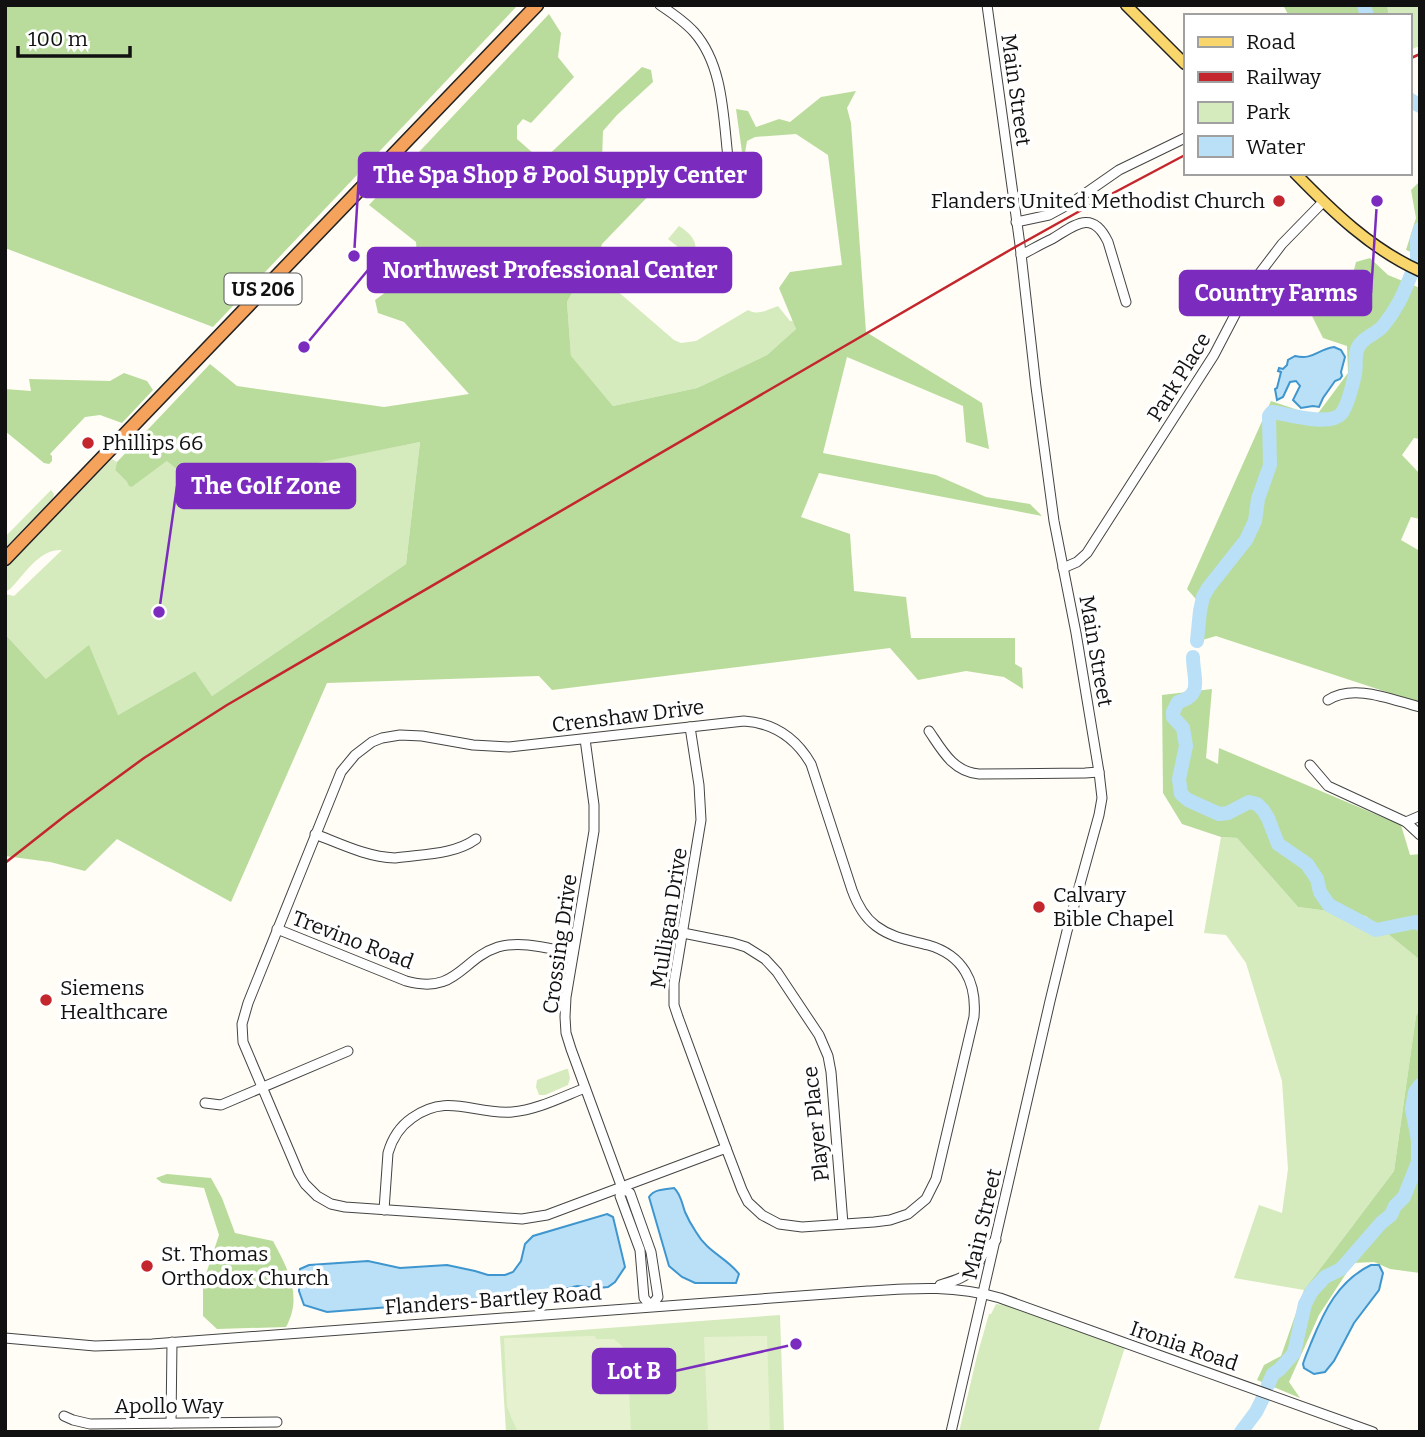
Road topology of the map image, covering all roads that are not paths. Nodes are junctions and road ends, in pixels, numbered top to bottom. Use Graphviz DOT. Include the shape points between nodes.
graph roads {
  1 [pos="537,5"];
  2 [pos="660,5"];
  3 [pos="987,5"];
  4 [pos="1126,5"];
  5 [pos="1184,63"];
  6 [pos="1184,138"];
  7 [pos="729,166"];
  8 [pos="1296,175"];
  9 [pos="1323,202"];
  10 [pos="1016,222"];
  11 [pos="1021,255"];
  12 [pos="1419,271"];
  13 [pos="1126,302"];
  14 [pos="5,559"];
  15 [pos="1063,568"];
  16 [pos="1328,700"];
  17 [pos="1420,707"];
  18 [pos="690,727"];
  19 [pos="929,731"];
  20 [pos="585,739"];
  21 [pos="1310,765"];
  22 [pos="1100,772"];
  23 [pos="1420,816"];
  24 [pos="1406,822"];
  25 [pos="315,834"];
  26 [pos="1420,835"];
  27 [pos="476,839"];
  28 [pos="277,929"];
  29 [pos="682,933"];
  30 [pos="573,953"];
  31 [pos="348,1051"];
  32 [pos="262,1088"];
  33 [pos="585,1088"];
  34 [pos="205,1103"];
  35 [pos="726,1148"];
  36 [pos="622,1188"];
  37 [pos="384,1210"];
  38 [pos="842,1224"];
  39 [pos="996,1240"];
  40 [pos="932,1287"];
  41 [pos="984,1293"];
  42 [pos="651,1306"];
  43 [pos="5,1338"];
  44 [pos="172,1342"];
  45 [pos="64,1416"];
  46 [pos="277,1422"];
  47 [pos="171,1423"];
  48 [pos="951,1432"];
  49 [pos="1373,1432"];
  1 -- 14 [label="highway, US 206"];
  2 -- 7 [label="street" via="691,29 715,69"];
  3 -- 10 [label="street, Main Street"];
  4 -- 5 [label="main road"];
  6 -- 10 [label="street" via="1119,170 1049,215"];
  8 -- 9 [label="main road"];
  9 -- 12 [label="main road" via="1366,239"];
  9 -- 15 [label="street, Park Place" via="1255,278 1214,355 1087,553"];
  10 -- 11 [label="street, Main Street"];
  11 -- 13 [label="street" via="1075,224 1090,223 1108,242"];
  11 -- 15 [label="street, Main Street"];
  15 -- 22 [label="street, Main Street"];
  16 -- 17 [label="street" via="1359,692"];
  18 -- 20 [label="street, Crenshaw Drive"];
  18 -- 29 [label="street, Mulligan Drive" via="701,820"];
  18 -- 38 [label="street, Crenshaw Drive" via="756,722 797,743 811,764 861,910 885,932 951,955 974,991 974,1017 929,1195 914,1211 897,1219"];
  19 -- 22 [label="street" via="950,761 968,772"];
  20 -- 25 [label="street, Crenshaw Drive" via="509,747 412,735 382,738 362,749 341,772"];
  20 -- 30 [label="street, Crossing Drive" via="594,831"];
  21 -- 24 [label="street" via="1336,791"];
  22 -- 39 [label="street, Main Street" via="1099,815 1057,971"];
  23 -- 24 [label="street"];
  24 -- 26 [label="street"];
  25 -- 27 [label="street" via="385,858 455,850"];
  25 -- 28 [label="street, Crenshaw Drive"];
  28 -- 30 [label="street, Trevino Road" via="417,984 445,981 501,946"];
  28 -- 32 [label="street, Crenshaw Drive" via="243,1024 243,1042"];
  29 -- 35 [label="street, Mulligan Drive" via="674,1005"];
  29 -- 38 [label="street, Player Place" via="746,947 765,959 819,1035 831,1072"];
  30 -- 33 [label="street, Crossing Drive" via="565,1017 568,1042"];
  31 -- 32 [label="street"];
  32 -- 34 [label="street" via="221,1105"];
  32 -- 37 [label="street, Crenshaw Drive" via="299,1174 312,1192 340,1206"];
  33 -- 36 [label="street, Crossing Drive"];
  33 -- 37 [label="street" via="523,1111 444,1104 421,1112 404,1124 390,1145"];
  35 -- 36 [label="street, Crenshaw Drive"];
  35 -- 38 [label="street, Crenshaw Drive" via="745,1196 762,1215 790,1226"];
  36 -- 37 [label="street, Crenshaw Drive" via="547,1215 522,1219"];
  36 -- 42 [label="street, Crossing Drive" via="630,1193 651,1252 658,1297"];
  39 -- 40 [label="street" via="968,1274"];
  39 -- 41 [label="street, Main Street"];
  40 -- 41 [label="street, Flanders-Bartley Road"];
  40 -- 42 [label="street, Flanders-Bartley Road"];
  41 -- 48 [label="street, Main Street"];
  41 -- 49 [label="street, Ironia Road"];
  42 -- 44 [label="street, Flanders-Bartley Road"];
  43 -- 44 [label="street, Flanders-Bartley Road" via="94,1346"];
  44 -- 47 [label="street"];
  45 -- 47 [label="street, Apollo Way" via="90,1424"];
  46 -- 47 [label="street, Apollo Way"];
}
